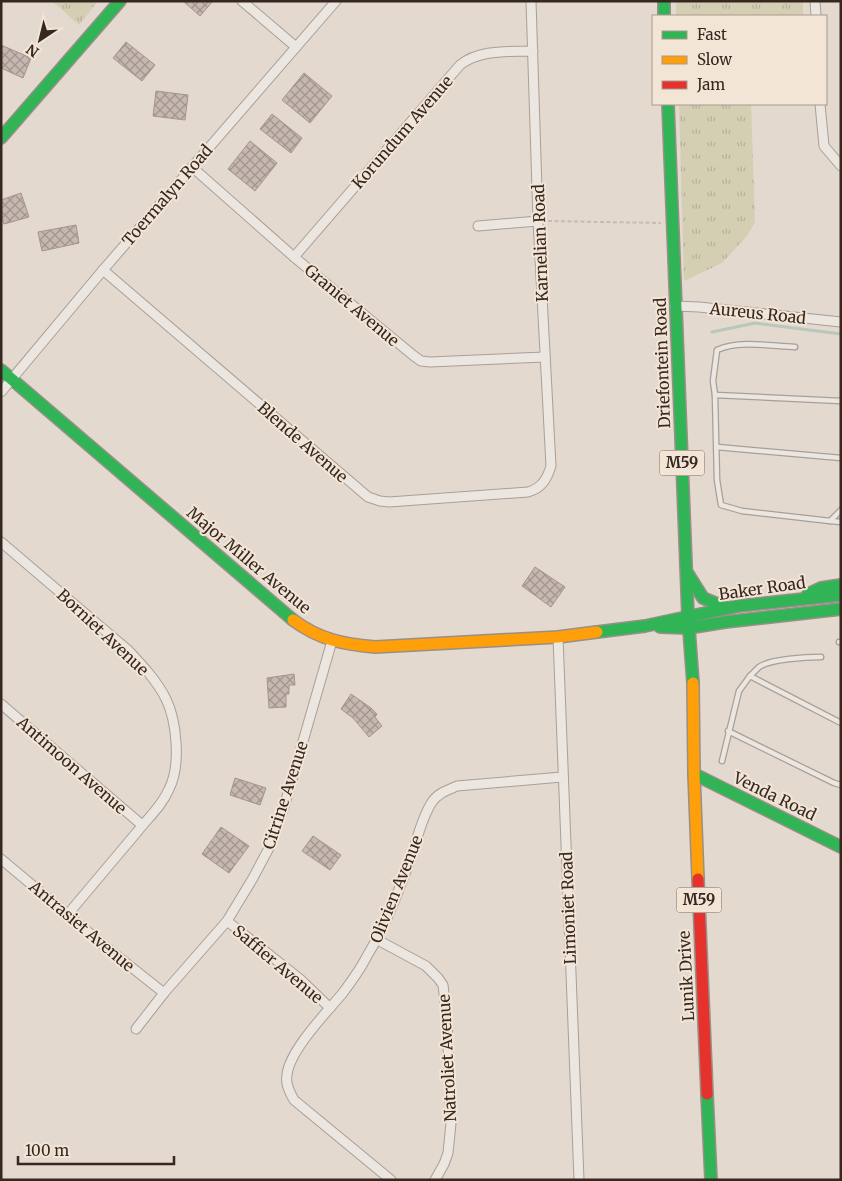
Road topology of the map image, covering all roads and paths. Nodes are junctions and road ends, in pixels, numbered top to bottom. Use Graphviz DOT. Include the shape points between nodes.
graph roads {
  1 [pos="120,1"];
  2 [pos="242,1"];
  3 [pos="336,1"];
  4 [pos="531,1"];
  5 [pos="664,1"];
  6 [pos="815,1"];
  7 [pos="664,15"];
  8 [pos="816,15"];
  9 [pos="296,47"];
  10 [pos="533,51"];
  11 [pos="668,105"];
  12 [pos="820,105"];
  13 [pos="1,138"];
  14 [pos="841,166"];
  15 [pos="192,167"];
  16 [pos="538,221"];
  17 [pos="673,223"];
  18 [pos="478,226"];
  19 [pos="294,257"];
  20 [pos="103,270"];
  21 [pos="675,306"];
  22 [pos="841,322"];
  23 [pos="795,347"];
  24 [pos="545,357"];
  25 [pos="1,370"];
  26 [pos="12,380"];
  27 [pos="1,392"];
  28 [pos="715,395"];
  29 [pos="841,401"];
  30 [pos="717,447"];
  31 [pos="841,458"];
  32 [pos="544,483"];
  33 [pos="841,510"];
  34 [pos="830,521"];
  35 [pos="841,522"];
  36 [pos="1,542"];
  37 [pos="687,573"];
  38 [pos="841,585"];
  39 [pos="841,594"];
  40 [pos="799,599"];
  41 [pos="726,608"];
  42 [pos="841,609"];
  43 [pos="688,622"];
  44 [pos="558,637"];
  45 [pos="332,641"];
  46 [pos="821,657"];
  47 [pos="750,676"];
  48 [pos="1,704"];
  49 [pos="841,723"];
  50 [pos="728,731"];
  51 [pos="722,761"];
  52 [pos="694,774"];
  53 [pos="562,777"];
  54 [pos="841,785"];
  55 [pos="142,825"];
  56 [pos="841,847"];
  57 [pos="1,859"];
  58 [pos="68,914"];
  59 [pos="226,921"];
  60 [pos="376,939"];
  61 [pos="164,993"];
  62 [pos="330,1008"];
  63 [pos="136,1029"];
  64 [pos="391,1180"];
  65 [pos="435,1180"];
  66 [pos="579,1180"];
  67 [pos="711,1180"];
  1 -- 13 [label="main road"];
  2 -- 9 [label="street"];
  3 -- 9 [label="street, Toermalyn Road"];
  4 -- 10 [label="street, Karnelian Road"];
  5 -- 7 [label="main road"];
  6 -- 8 [label="street"];
  9 -- 15 [label="street, Toermalyn Road"];
  10 -- 16 [label="street, Karnelian Road"];
  10 -- 19 [label="street, Korundum Avenue" via="473,57 460,66"];
  11 -- 17 [label="main road, Driefontein Road / M59"];
  12 -- 14 [label="street" via="824,146"];
  15 -- 19 [label="street, Graniet Avenue"];
  15 -- 20 [label="street, Toermalyn Road"];
  16 -- 17 [label="path"];
  16 -- 18 [label="street"];
  16 -- 24 [label="street, Karnelian Road"];
  17 -- 21 [label="main road, Driefontein Road / M59"];
  19 -- 24 [label="street, Graniet Avenue" via="422,361"];
  20 -- 26 [label="street, Toermalyn Road"];
  20 -- 32 [label="street, Blende Avenue" via="368,497 389,502 528,492"];
  21 -- 22 [label="street, Aureus Road"];
  21 -- 37 [label="main road, Driefontein Road / M59"];
  23 -- 28 [label="lane" via="743,344 716,350"];
  24 -- 32 [label="street, Karnelian Road" via="550,466"];
  25 -- 26 [label="main road, Major Miller Avenue"];
  26 -- 27 [label="street, Toermalyn Road"];
  26 -- 45 [label="main road, Major Miller Avenue" via="294,621"];
  28 -- 29 [label="lane"];
  28 -- 30 [label="lane"];
  30 -- 31 [label="lane"];
  30 -- 34 [label="lane" via="721,504 742,511"];
  33 -- 34 [label="lane"];
  34 -- 35 [label="lane"];
  36 -- 55 [label="street, Borniet Avenue" via="129,651 152,677 167,701 176,748 174,778 163,800"];
  37 -- 41 [label="main road" via="703,598"];
  37 -- 43 [label="main road, Driefontein Road / M59"];
  38 -- 40 [label="main road" via="821,588"];
  39 -- 40 [label="main road, Baker Road"];
  40 -- 41 [label="main road, Baker Road"];
  41 -- 43 [label="main road, Baker Road"];
  42 -- 43 [label="main road, Baker Road" via="725,622"];
  43 -- 44 [label="main road, Major Miller Avenue"];
  43 -- 52 [label="main road, Lunik Drive / M59" via="694,705"];
  44 -- 45 [label="main road, Major Miller Avenue" via="375,647"];
  44 -- 53 [label="street, Limoniet Road"];
  45 -- 59 [label="street, Citrine Avenue" via="284,807 253,878"];
  46 -- 47 [label="lane" via="806,656 766,664"];
  47 -- 49 [label="lane"];
  47 -- 50 [label="lane" via="738,691"];
  48 -- 55 [label="street, Antimoon Avenue"];
  50 -- 51 [label="lane"];
  50 -- 54 [label="lane"];
  52 -- 56 [label="main road, Venda Road"];
  52 -- 67 [label="main road, Lunik Drive / M59"];
  53 -- 60 [label="street, Olivien Avenue" via="457,786 435,799 430,804 401,886"];
  53 -- 66 [label="street, Limoniet Road"];
  55 -- 58 [label="street, Borniet Avenue"];
  57 -- 58 [label="street, Antrasiet Avenue"];
  58 -- 61 [label="street, Antrasiet Avenue"];
  59 -- 61 [label="street, Citrine Avenue"];
  59 -- 62 [label="street, Saffier Avenue" via="300,979"];
  60 -- 62 [label="street, Olivien Avenue" via="356,975"];
  60 -- 65 [label="street, Natroliet Avenue" via="426,966 443,986 451,1123 448,1153"];
  61 -- 63 [label="street, Citrine Avenue"];
  62 -- 64 [label="street, Olivien Avenue" via="292,1059 286,1075 288,1087 294,1100"];
}
